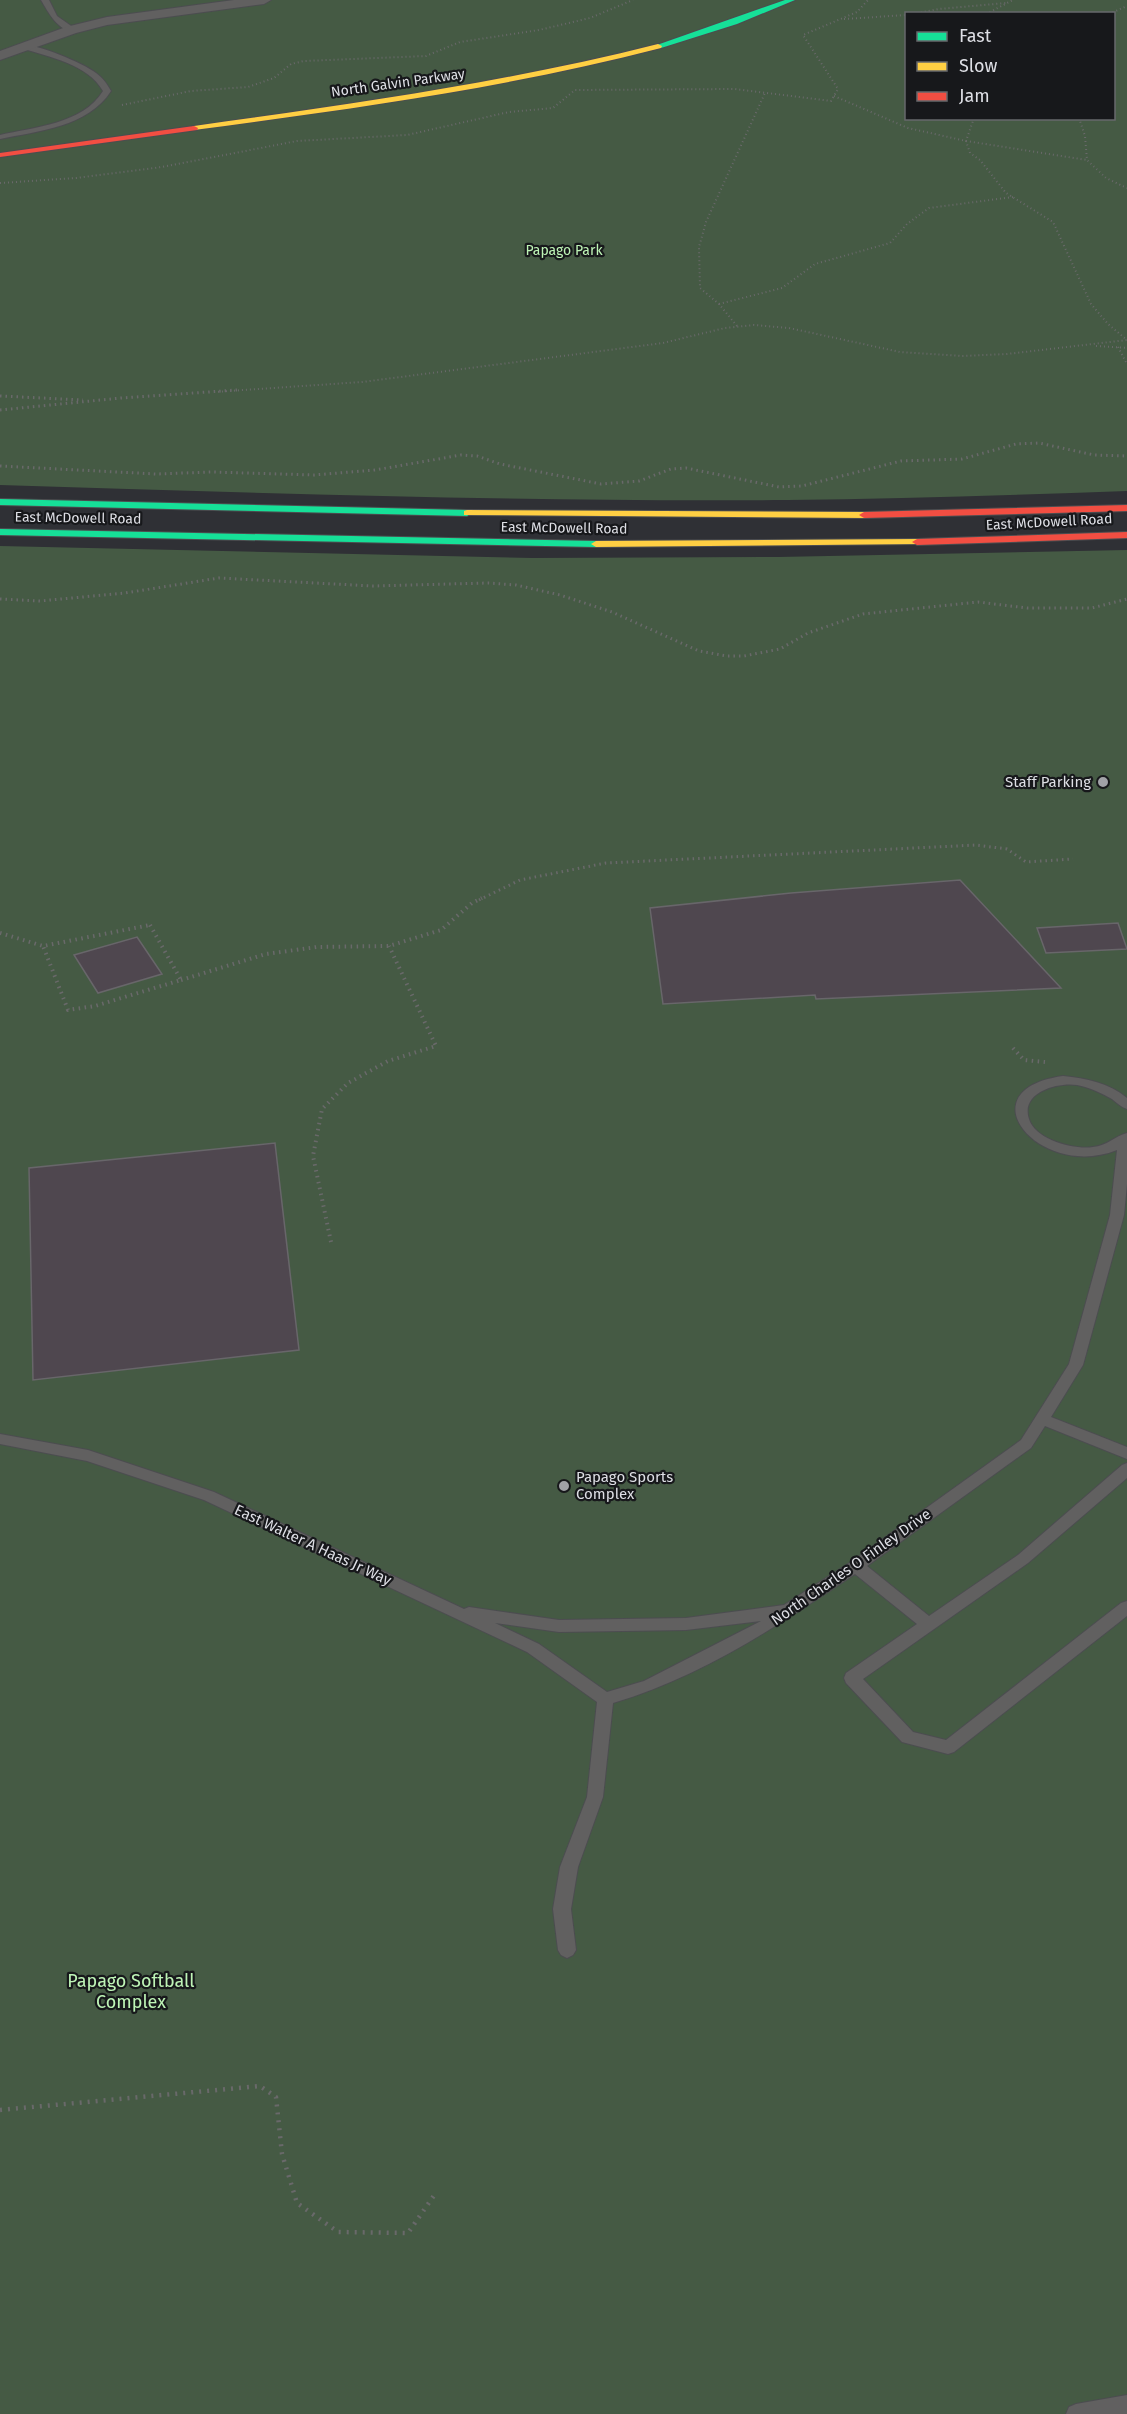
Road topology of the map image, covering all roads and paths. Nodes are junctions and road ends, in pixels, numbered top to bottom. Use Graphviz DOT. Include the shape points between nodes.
graph roads {
  1 [pos="45,0"];
  2 [pos="264,0"];
  3 [pos="633,0"];
  4 [pos="791,0"];
  5 [pos="868,0"];
  6 [pos="1013,0"];
  7 [pos="1006,3"];
  8 [pos="923,12"];
  9 [pos="990,12"];
  10 [pos="905,15"];
  11 [pos="840,19"];
  12 [pos="71,30"];
  13 [pos="24,46"];
  14 [pos="0,56"];
  15 [pos="765,93"];
  16 [pos="834,96"];
  17 [pos="119,106"];
  18 [pos="973,120"];
  19 [pos="1080,120"];
  20 [pos="94,125"];
  21 [pos="0,138"];
  22 [pos="966,141"];
  23 [pos="0,155"];
  24 [pos="1088,160"];
  25 [pos="0,183"];
  26 [pos="1127,188"];
  27 [pos="1013,197"];
  28 [pos="719,304"];
  29 [pos="737,327"];
  30 [pos="1127,340"];
  31 [pos="1074,347"];
  32 [pos="1118,347"];
  33 [pos="1127,348"];
  34 [pos="1127,364"];
  35 [pos="0,396"];
  36 [pos="96,400"];
  37 [pos="0,410"];
  38 [pos="1127,456"];
  39 [pos="0,466"];
  40 [pos="0,502"];
  41 [pos="1127,508"];
  42 [pos="0,532"];
  43 [pos="1127,535"];
  44 [pos="0,599"];
  45 [pos="1127,600"];
  46 [pos="1073,859"];
  47 [pos="0,933"];
  48 [pos="43,946"];
  49 [pos="388,946"];
  50 [pos="181,980"];
  51 [pos="1127,1105"];
  52 [pos="1126,1138"];
  53 [pos="331,1242"];
  54 [pos="1042,1419"];
  55 [pos="0,1439"];
  56 [pos="1127,1453"];
  57 [pos="1127,1469"];
  58 [pos="856,1566"];
  59 [pos="1127,1607"];
  60 [pos="789,1610"];
  61 [pos="454,1611"];
  62 [pos="929,1625"];
  63 [pos="605,1699"];
  64 [pos="567,1950"];
  65 [pos="0,2110"];
  66 [pos="435,2194"];
  67 [pos="1127,2405"];
  68 [pos="1077,2414"];
  1 -- 12 [label="lane" via="54,17"];
  2 -- 12 [label="street" via="128,18"];
  3 -- 17 [label="path" via="590,18 460,42 426,56 304,61 248,87 191,91"];
  4 -- 23 [label="main road, North Galvin Parkway" via="691,38 547,75"];
  5 -- 11 [label="path" via="856,12"];
  6 -- 7 [label="path"];
  7 -- 8 [label="path"];
  7 -- 9 [label="path"];
  10 -- 11 [label="path"];
  11 -- 16 [label="path" via="803,34 838,89"];
  12 -- 13 [label="street"];
  13 -- 14 [label="street"];
  13 -- 21 [label="lane" via="86,70 101,79 107,91 97,106 74,118"];
  15 -- 16 [label="path" via="831,101"];
  15 -- 25 [label="path" via="735,89 575,90 553,108 509,112 407,135 297,141 162,167"];
  15 -- 28 [label="path" via="706,222 699,247 700,288"];
  16 -- 22 [label="path" via="908,128"];
  18 -- 22 [label="path"];
  19 -- 24 [label="path"];
  20 -- 21 [label="main road"];
  22 -- 24 [label="path"];
  22 -- 27 [label="path" via="970,153"];
  24 -- 26 [label="path" via="1106,178"];
  27 -- 28 [label="path" via="928,208 890,243 815,264 782,288"];
  27 -- 30 [label="path" via="1053,222 1091,304"];
  28 -- 29 [label="path"];
  29 -- 31 [label="path" via="789,328 910,352 985,355"];
  29 -- 36 [label="path" via="663,343 362,382"];
  30 -- 31 [label="path"];
  31 -- 32 [label="path"];
  32 -- 33 [label="path"];
  32 -- 34 [label="path"];
  35 -- 36 [label="path"];
  36 -- 37 [label="path"];
  38 -- 39 [label="path" via="1094,455 1039,443 1016,444 962,459 901,461 802,486 779,487 686,468 639,481 601,484 461,455 375,470 315,475 145,474"];
  40 -- 41 [label="main road, East McDowell Road" via="608,515"];
  42 -- 43 [label="main road, East McDowell Road" via="583,545 954,542"];
  44 -- 45 [label="path" via="40,601 125,593 219,578 373,586 516,585 612,612 699,651 727,656 780,649 808,633 863,614 978,602 1027,608 1092,608"];
  46 -- 49 [label="path" via="1026,862 1007,849 976,846 606,863 520,880 472,903 441,930"];
  47 -- 48 [label="path"];
  48 -- 49 [label="path" via="68,1010 94,1006 266,954 317,947"];
  48 -- 50 [label="path" via="150,925"];
  49 -- 53 [label="path" via="436,1046 388,1061 348,1083 322,1108 313,1156"];
  51 -- 52 [label="lane, North Charles O Finley Drive" via="1102,1087 1068,1080 1037,1088 1022,1108 1030,1132 1060,1149 1097,1152"];
  52 -- 54 [label="lane, North Charles O Finley Drive" via="1117,1215 1076,1365"];
  54 -- 56 [label="lane"];
  54 -- 58 [label="lane, North Charles O Finley Drive" via="1026,1444"];
  55 -- 61 [label="lane, East Walter A Haas Jr Way" via="88,1456 209,1496"];
  57 -- 62 [label="lane" via="1023,1559"];
  58 -- 60 [label="lane, North Charles O Finley Drive"];
  58 -- 62 [label="lane"];
  59 -- 62 [label="lane" via="948,1746 908,1737 852,1678"];
  60 -- 61 [label="lane" via="686,1624 559,1626"];
  60 -- 63 [label="lane, North Charles O Finley Drive" via="650,1686"];
  61 -- 63 [label="lane, East Walter A Haas Jr Way" via="533,1648"];
  63 -- 64 [label="lane" via="595,1797 568,1867 562,1909"];
  65 -- 66 [label="path" via="260,2085 276,2097 282,2154 297,2203 338,2232 408,2233"];
  67 -- 68 [label="lane"];
}
